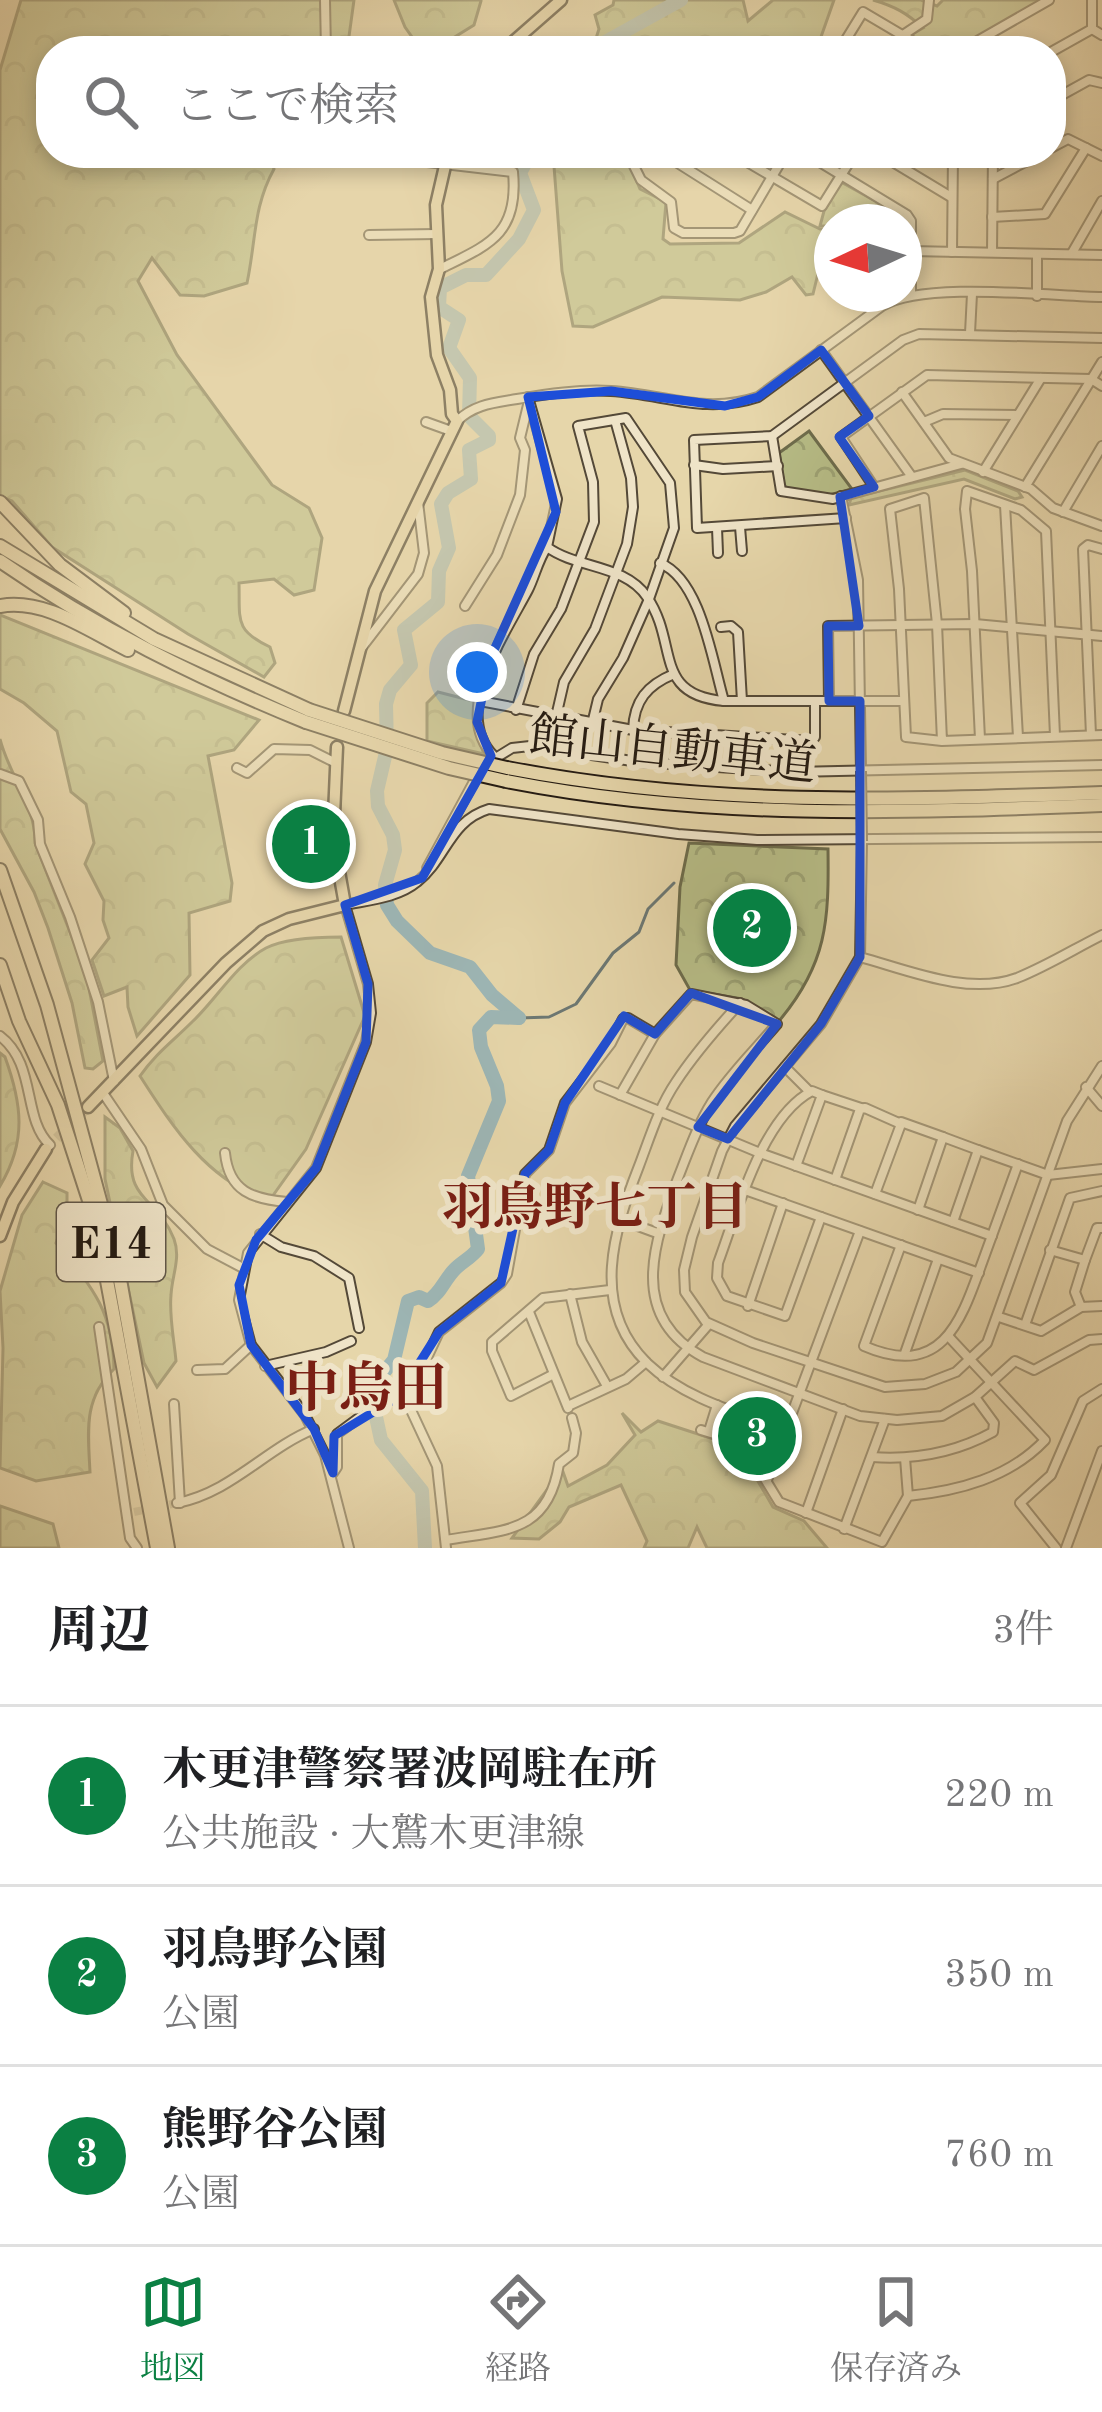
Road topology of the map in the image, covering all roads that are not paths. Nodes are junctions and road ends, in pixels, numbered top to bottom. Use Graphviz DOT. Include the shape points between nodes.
graph roads {
  1 [pos="326,0"];
  2 [pos="561,0"];
  3 [pos="929,0"];
  4 [pos="1049,0"];
  5 [pos="1092,0"];
  6 [pos="1092,29"];
  7 [pos="904,35"];
  8 [pos="1102,35"];
  9 [pos="326,36"];
  10 [pos="520,36"];
  11 [pos="848,36"];
  12 [pos="986,36"];
  13 [pos="1066,41"];
  14 [pos="1102,82"];
  15 [pos="1066,92"];
  16 [pos="1066,140"];
  17 [pos="1087,148"];
  18 [pos="1102,156"];
  19 [pos="444,168"];
  20 [pos="492,168"];
  21 [pos="635,168"];
  22 [pos="686,168"];
  23 [pos="756,168"];
  24 [pos="778,168"];
  25 [pos="833,168"];
  26 [pos="847,168"];
  27 [pos="903,168"];
  28 [pos="953,168"];
  29 [pos="993,168"];
  30 [pos="1014,168"];
  31 [pos="842,176"];
  32 [pos="772,178"];
  33 [pos="993,179"];
  34 [pos="953,198"];
  35 [pos="1102,201"];
  36 [pos="890,204"];
  37 [pos="752,210"];
  38 [pos="992,217"];
  39 [pos="437,234"];
  40 [pos="369,235"];
  41 [pos="922,251"];
  42 [pos="952,252"];
  43 [pos="992,252"];
  44 [pos="1037,254"];
  45 [pos="1071,255"];
  46 [pos="1102,255"];
  47 [pos="439,269"];
  48 [pos="972,294"];
  49 [pos="922,296"];
  50 [pos="1037,296"];
  51 [pos="1102,297"];
  52 [pos="874,312"];
  53 [pos="970,333"];
  54 [pos="1102,338"];
  55 [pos="821,350"];
  56 [pos="1102,362"];
  57 [pos="1041,378"];
  58 [pos="1091,379"];
  59 [pos="845,382"];
  60 [pos="1102,386"];
  61 [pos="902,392"];
  62 [pos="528,398"];
  63 [pos="1018,415"];
  64 [pos="869,416"];
  65 [pos="615,420"];
  66 [pos="426,422"];
  67 [pos="925,422"];
  68 [pos="454,426"];
  69 [pos="772,436"];
  70 [pos="1102,446"];
  71 [pos="963,464"];
  72 [pos="694,465"];
  73 [pos="778,466"];
  74 [pos="983,472"];
  75 [pos="912,477"];
  76 [pos="874,487"];
  77 [pos="1025,487"];
  78 [pos="841,496"];
  79 [pos="417,501"];
  80 [pos="0,502"];
  81 [pos="1005,505"];
  82 [pos="1063,512"];
  83 [pos="846,518"];
  84 [pos="1102,525"];
  85 [pos="740,527"];
  86 [pos="717,528"];
  87 [pos="0,546"];
  88 [pos="547,547"];
  89 [pos="1102,550"];
  90 [pos="742,551"];
  91 [pos="718,553"];
  92 [pos="0,561"];
  93 [pos="580,562"];
  94 [pos="660,562"];
  95 [pos="617,574"];
  96 [pos="649,599"];
  97 [pos="0,606"];
  98 [pos="465,606"];
  99 [pos="938,624"];
  100 [pos="974,624"];
  101 [pos="900,625"];
  102 [pos="859,626"];
  103 [pos="721,627"];
  104 [pos="1012,628"];
  105 [pos="1049,633"];
  106 [pos="1087,636"];
  107 [pos="1102,636"];
  108 [pos="154,639"];
  109 [pos="358,652"];
  110 [pos="674,674"];
  111 [pos="724,700"];
  112 [pos="742,700"];
  113 [pos="815,700"];
  114 [pos="480,701"];
  115 [pos="829,701"];
  116 [pos="860,701"];
  117 [pos="903,701"];
  118 [pos="516,710"];
  119 [pos="344,711"];
  120 [pos="308,716"];
  121 [pos="554,717"];
  122 [pos="592,724"];
  123 [pos="633,730"];
  124 [pos="1096,735"];
  125 [pos="1054,736"];
  126 [pos="1018,737"];
  127 [pos="980,740"];
  128 [pos="942,742"];
  129 [pos="337,747"];
  130 [pos="548,748"];
  131 [pos="494,756"];
  132 [pos="335,763"];
  133 [pos="1102,765"];
  134 [pos="238,768"];
  135 [pos="861,771"];
  136 [pos="0,774"];
  137 [pos="507,774"];
  138 [pos="1102,793"];
  139 [pos="1102,806"];
  140 [pos="1102,837"];
  141 [pos="862,841"];
  142 [pos="0,870"];
  143 [pos="422,878"];
  144 [pos="345,905"];
  145 [pos="1102,935"];
  146 [pos="860,957"];
  147 [pos="0,965"];
  148 [pos="740,1003"];
  149 [pos="655,1034"];
  150 [pos="0,1036"];
  151 [pos="1102,1066"];
  152 [pos="784,1067"];
  153 [pos="114,1082"];
  154 [pos="598,1086"];
  155 [pos="1086,1087"];
  156 [pos="808,1090"];
  157 [pos="103,1093"];
  158 [pos="620,1095"];
  159 [pos="822,1095"];
  160 [pos="1102,1106"];
  161 [pos="88,1107"];
  162 [pos="862,1108"];
  163 [pos="660,1112"];
  164 [pos="899,1121"];
  165 [pos="698,1127"];
  166 [pos="728,1138"];
  167 [pos="943,1138"];
  168 [pos="48,1147"];
  169 [pos="978,1150"];
  170 [pos="760,1153"];
  171 [pos="225,1154"];
  172 [pos="1018,1164"];
  173 [pos="796,1166"];
  174 [pos="1102,1169"];
  175 [pos="1048,1175"];
  176 [pos="835,1180"];
  177 [pos="746,1190"];
  178 [pos="1102,1191"];
  179 [pos="875,1194"];
  180 [pos="289,1202"];
  181 [pos="783,1203"];
  182 [pos="918,1210"];
  183 [pos="821,1217"];
  184 [pos="619,1219"];
  185 [pos="953,1222"];
  186 [pos="1102,1228"];
  187 [pos="860,1231"];
  188 [pos="657,1233"];
  189 [pos="260,1234"];
  190 [pos="0,1236"];
  191 [pos="992,1236"];
  192 [pos="901,1245"];
  193 [pos="1050,1250"];
  194 [pos="938,1259"];
  195 [pos="1085,1260"];
  196 [pos="243,1268"];
  197 [pos="979,1273"];
  198 [pos="610,1290"];
  199 [pos="570,1294"];
  200 [pos="748,1306"];
  201 [pos="1102,1306"];
  202 [pos="1081,1307"];
  203 [pos="529,1312"];
  204 [pos="999,1317"];
  205 [pos="709,1324"];
  206 [pos="1025,1325"];
  207 [pos="99,1327"];
  208 [pos="358,1328"];
  209 [pos="949,1337"];
  210 [pos="1102,1340"];
  211 [pos="351,1341"];
  212 [pos="251,1345"];
  213 [pos="688,1349"];
  214 [pos="904,1354"];
  215 [pos="970,1361"];
  216 [pos="646,1362"];
  217 [pos="812,1364"];
  218 [pos="266,1366"];
  219 [pos="197,1370"];
  220 [pos="552,1375"];
  221 [pos="418,1377"];
  222 [pos="663,1377"];
  223 [pos="993,1384"];
  224 [pos="607,1386"];
  225 [pos="1102,1389"];
  226 [pos="801,1394"];
  227 [pos="975,1397"];
  228 [pos="174,1404"];
  229 [pos="717,1405"];
  230 [pos="843,1409"];
  231 [pos="572,1418"];
  232 [pos="885,1419"];
  233 [pos="314,1429"];
  234 [pos="787,1431"];
  235 [pos="1102,1451"];
  236 [pos="872,1456"];
  237 [pos="905,1458"];
  238 [pos="333,1473"];
  239 [pos="766,1481"];
  240 [pos="908,1496"];
  241 [pos="806,1513"];
  242 [pos="844,1529"];
  243 [pos="446,1544"];
  244 [pos="137,1548"];
  245 [pos="157,1548"];
  246 [pos="168,1548"];
  247 [pos="349,1548"];
  248 [pos="1055,1548"];
  249 [pos="1066,1548"];
  1 -- 9 [label="street"];
  2 -- 10 [label="main road"];
  3 -- 7 [label="street" via="927,19"];
  4 -- 12 [label="street"];
  5 -- 6 [label="street"];
  6 -- 8 [label="street"];
  6 -- 13 [label="street"];
  7 -- 11 [label="street" via="863,12"];
  14 -- 15 [label="street"];
  16 -- 17 [label="street"];
  17 -- 18 [label="street"];
  17 -- 38 [label="street" via="1045,214"];
  19 -- 39 [label="main road"];
  20 -- 47 [label="street" via="513,172 502,230 481,251"];
  21 -- 37 [label="street" via="667,195 674,228 683,232 734,233"];
  22 -- 37 [label="street"];
  23 -- 32 [label="street"];
  24 -- 32 [label="street"];
  25 -- 31 [label="street"];
  26 -- 31 [label="street"];
  27 -- 34 [label="street"];
  28 -- 34 [label="street"];
  29 -- 33 [label="street"];
  30 -- 33 [label="street"];
  31 -- 32 [label="street" via="822,206"];
  31 -- 36 [label="street"];
  32 -- 37 [label="street"];
  33 -- 38 [label="street"];
  34 -- 42 [label="street"];
  35 -- 45 [label="street"];
  38 -- 43 [label="street"];
  39 -- 40 [label="street"];
  39 -- 47 [label="main road"];
  41 -- 42 [label="street"];
  42 -- 43 [label="street"];
  43 -- 44 [label="street"];
  44 -- 45 [label="street"];
  44 -- 50 [label="street"];
  45 -- 46 [label="street"];
  47 -- 68 [label="main road" via="431,297 436,356"];
  48 -- 49 [label="street"];
  48 -- 50 [label="street"];
  48 -- 53 [label="street"];
  50 -- 51 [label="street"];
  52 -- 55 [label="street"];
  53 -- 54 [label="street"];
  53 -- 59 [label="street" via="914,336"];
  55 -- 59 [label="street"];
  55 -- 62 [label="street" via="758,397 725,406 610,391"];
  56 -- 58 [label="street"];
  57 -- 58 [label="street"];
  57 -- 61 [label="street" via="927,375"];
  57 -- 63 [label="street"];
  58 -- 60 [label="street"];
  58 -- 77 [label="street"];
  59 -- 64 [label="street"];
  59 -- 69 [label="street"];
  61 -- 64 [label="street"];
  61 -- 67 [label="street"];
  62 -- 68 [label="street" via="480,406"];
  62 -- 88 [label="street" via="556,500"];
  62 -- 98 [label="street" via="520,495 497,555"];
  63 -- 67 [label="street" via="943,414"];
  63 -- 74 [label="street"];
  64 -- 75 [label="street"];
  64 -- 76 [label="street" via="841,437"];
  65 -- 93 [label="street" via="578,426 596,501"];
  65 -- 94 [label="street" via="630,420 670,483 674,528"];
  65 -- 95 [label="street" via="633,507"];
  66 -- 68 [label="street"];
  67 -- 71 [label="street"];
  68 -- 79 [label="main road"];
  69 -- 72 [label="street" via="694,440"];
  69 -- 73 [label="street"];
  70 -- 82 [label="street"];
  71 -- 74 [label="street"];
  71 -- 75 [label="street"];
  72 -- 73 [label="street"];
  72 -- 86 [label="street" via="697,529"];
  73 -- 78 [label="street" via="781,491"];
  74 -- 77 [label="street"];
  75 -- 76 [label="street"];
  76 -- 78 [label="street"];
  77 -- 82 [label="street"];
  78 -- 83 [label="street"];
  79 -- 109 [label="main road" via="375,591"];
  79 -- 109 [label="street" via="424,553 418,574"];
  80 -- 108 [label="highway" via="60,565"];
  81 -- 100 [label="street" via="972,491 965,497"];
  81 -- 104 [label="street"];
  81 -- 105 [label="street" via="1046,531"];
  82 -- 84 [label="street"];
  83 -- 85 [label="street"];
  83 -- 102 [label="street"];
  85 -- 86 [label="street"];
  85 -- 90 [label="street"];
  86 -- 91 [label="street"];
  87 -- 108 [label="highway, 館山自動車道"];
  88 -- 93 [label="street"];
  88 -- 114 [label="street" via="490,659"];
  89 -- 106 [label="street" via="1083,549"];
  92 -- 120 [label="highway, 館山自動車道" via="132,644"];
  93 -- 95 [label="street"];
  93 -- 118 [label="street"];
  94 -- 96 [label="street"];
  94 -- 111 [label="street" via="690,588"];
  95 -- 96 [label="street"];
  95 -- 121 [label="street"];
  96 -- 110 [label="street"];
  96 -- 122 [label="street"];
  97 -- 120 [label="highway" via="53,613 203,686 286,718"];
  99 -- 100 [label="street"];
  99 -- 101 [label="street"];
  99 -- 101 [label="street" via="924,498 890,509"];
  99 -- 128 [label="street"];
  100 -- 104 [label="street"];
  100 -- 127 [label="street"];
  101 -- 102 [label="street"];
  101 -- 117 [label="street"];
  102 -- 115 [label="street" via="828,626"];
  102 -- 116 [label="street"];
  103 -- 112 [label="street" via="739,632"];
  104 -- 105 [label="street"];
  104 -- 126 [label="street"];
  105 -- 106 [label="street"];
  105 -- 125 [label="street"];
  106 -- 107 [label="street"];
  106 -- 124 [label="street"];
  108 -- 120 [label="highway, 館山自動車道"];
  109 -- 119 [label="main road"];
  110 -- 111 [label="street" via="687,693"];
  110 -- 123 [label="street" via="638,703"];
  111 -- 112 [label="street"];
  112 -- 113 [label="street"];
  113 -- 115 [label="street"];
  113 -- 123 [label="street" via="812,741"];
  114 -- 118 [label="street"];
  114 -- 131 [label="street" via="480,737"];
  115 -- 116 [label="street"];
  116 -- 117 [label="street"];
  116 -- 135 [label="street"];
  117 -- 128 [label="street" via="906,737"];
  118 -- 121 [label="street"];
  120 -- 137 [label="highway, 館山自動車道, bridge" via="449,768"];
  121 -- 122 [label="street"];
  121 -- 130 [label="street"];
  122 -- 123 [label="street"];
  124 -- 125 [label="street"];
  125 -- 126 [label="street"];
  126 -- 127 [label="street"];
  127 -- 128 [label="street"];
  129 -- 132 [label="main road"];
  130 -- 131 [label="street"];
  130 -- 135 [label="street" via="639,762"];
  131 -- 143 [label="street"];
  132 -- 134 [label="street" via="310,750 274,748 247,773"];
  132 -- 144 [label="main road" via="332,838"];
  133 -- 135 [label="street"];
  135 -- 141 [label="street, bridge"];
  136 -- 153 [label="street" via="19,781 38,820 98,1002"];
  137 -- 138 [label="highway, 館山自動車道" via="738,798"];
  137 -- 139 [label="highway, 館山自動車道" via="612,799 717,809"];
  140 -- 141 [label="street"];
  141 -- 143 [label="street" via="678,834 489,809 464,820"];
  141 -- 146 [label="street"];
  142 -- 246 [label="highway, E14" via="47,1005 116,1263"];
  143 -- 144 [label="street" via="393,895"];
  144 -- 153 [label="main road" via="263,931"];
  144 -- 180 [label="street" via="368,984 369,1029 322,1156"];
  145 -- 146 [label="street" via="1017,978 987,984"];
  146 -- 152 [label="street"];
  147 -- 245 [label="highway, E14" via="95,1222"];
  148 -- 149 [label="street" via="691,994"];
  148 -- 163 [label="street"];
  148 -- 165 [label="street" via="777,1024"];
  149 -- 158 [label="street"];
  149 -- 221 [label="street" via="622,1019 565,1103 549,1150 525,1174 507,1274 440,1332"];
  150 -- 168 [label="street" via="16,1052"];
  151 -- 155 [label="street"];
  152 -- 156 [label="street"];
  152 -- 166 [label="street"];
  153 -- 157 [label="main road"];
  154 -- 158 [label="street"];
  155 -- 160 [label="street"];
  155 -- 175 [label="street"];
  156 -- 159 [label="street"];
  156 -- 170 [label="street"];
  157 -- 161 [label="main road"];
  157 -- 196 [label="street" via="142,1149 164,1205 207,1249"];
  158 -- 163 [label="street"];
  159 -- 162 [label="street"];
  159 -- 173 [label="street"];
  162 -- 164 [label="street"];
  162 -- 176 [label="street"];
  163 -- 165 [label="street"];
  163 -- 184 [label="street"];
  164 -- 167 [label="street"];
  164 -- 179 [label="street"];
  165 -- 166 [label="street"];
  165 -- 188 [label="street"];
  166 -- 170 [label="street"];
  166 -- 205 [label="street" via="684,1270 685,1292"];
  167 -- 169 [label="street"];
  167 -- 182 [label="street"];
  168 -- 190 [label="main road"];
  169 -- 172 [label="street"];
  169 -- 185 [label="street"];
  170 -- 173 [label="street"];
  170 -- 177 [label="street"];
  171 -- 180 [label="street" via="241,1190"];
  172 -- 175 [label="street"];
  172 -- 191 [label="street"];
  173 -- 176 [label="street"];
  174 -- 175 [label="street"];
  175 -- 204 [label="street"];
  176 -- 179 [label="street"];
  177 -- 181 [label="street"];
  177 -- 200 [label="street" via="717,1278 727,1296"];
  178 -- 193 [label="street" via="1070,1198"];
  179 -- 182 [label="street"];
  180 -- 189 [label="street"];
  181 -- 183 [label="street"];
  181 -- 200 [label="street"];
  182 -- 185 [label="street"];
  183 -- 187 [label="street"];
  183 -- 200 [label="street" via="785,1316"];
  184 -- 188 [label="street"];
  184 -- 198 [label="street"];
  185 -- 191 [label="street"];
  186 -- 195 [label="street"];
  187 -- 192 [label="street"];
  187 -- 217 [label="street"];
  188 -- 213 [label="street" via="655,1299"];
  189 -- 196 [label="street"];
  189 -- 208 [label="street" via="349,1278"];
  191 -- 197 [label="street"];
  192 -- 194 [label="street"];
  192 -- 214 [label="street" via="864,1346"];
  193 -- 195 [label="street"];
  193 -- 206 [label="street"];
  194 -- 197 [label="street"];
  194 -- 214 [label="street"];
  195 -- 202 [label="street" via="1075,1292"];
  196 -- 212 [label="street" via="239,1300"];
  197 -- 209 [label="street"];
  198 -- 199 [label="street"];
  198 -- 216 [label="street"];
  199 -- 203 [label="street" via="543,1298"];
  199 -- 224 [label="street" via="582,1342"];
  201 -- 202 [label="street"];
  202 -- 206 [label="street" via="1041,1331"];
  203 -- 220 [label="street"];
  203 -- 220 [label="street" via="491,1351 511,1396"];
  204 -- 206 [label="street"];
  204 -- 215 [label="street"];
  205 -- 213 [label="street"];
  205 -- 217 [label="street"];
  207 -- 244 [label="street"];
  209 -- 214 [label="street"];
  209 -- 215 [label="street"];
  210 -- 223 [label="street" via="1034,1370 1015,1361"];
  211 -- 218 [label="street"];
  212 -- 218 [label="street"];
  212 -- 219 [label="street" via="225,1369"];
  213 -- 222 [label="street"];
  213 -- 226 [label="street"];
  215 -- 217 [label="street" via="941,1380 902,1388"];
  215 -- 223 [label="street"];
  216 -- 222 [label="street"];
  216 -- 224 [label="street"];
  217 -- 226 [label="street"];
  218 -- 233 [label="street"];
  220 -- 224 [label="street" via="568,1407"];
  221 -- 238 [label="street" via="335,1438"];
  221 -- 243 [label="street" via="409,1403 437,1466"];
  222 -- 229 [label="street"];
  223 -- 227 [label="street"];
  223 -- 240 [label="street" via="1042,1434 1042,1444 989,1478"];
  225 -- 248 [label="street" via="1083,1401 1051,1475 1020,1503"];
  226 -- 230 [label="street"];
  226 -- 234 [label="street"];
  227 -- 232 [label="street" via="941,1416"];
  227 -- 237 [label="street" via="993,1432 947,1453"];
  228 -- 233 [label="street" via="179,1503 239,1478"];
  229 -- 234 [label="street"];
  229 -- 239 [label="street" via="705,1430 742,1443"];
  230 -- 232 [label="street"];
  230 -- 241 [label="street"];
  231 -- 243 [label="street" via="573,1453 559,1464 539,1514 518,1528"];
  232 -- 236 [label="street"];
  233 -- 238 [label="street"];
  234 -- 239 [label="street"];
  235 -- 249 [label="street"];
  236 -- 237 [label="street"];
  236 -- 242 [label="street"];
  237 -- 240 [label="street"];
  238 -- 247 [label="street"];
  239 -- 241 [label="street" via="779,1502"];
  240 -- 242 [label="street" via="882,1542"];
  241 -- 242 [label="street"];
}
